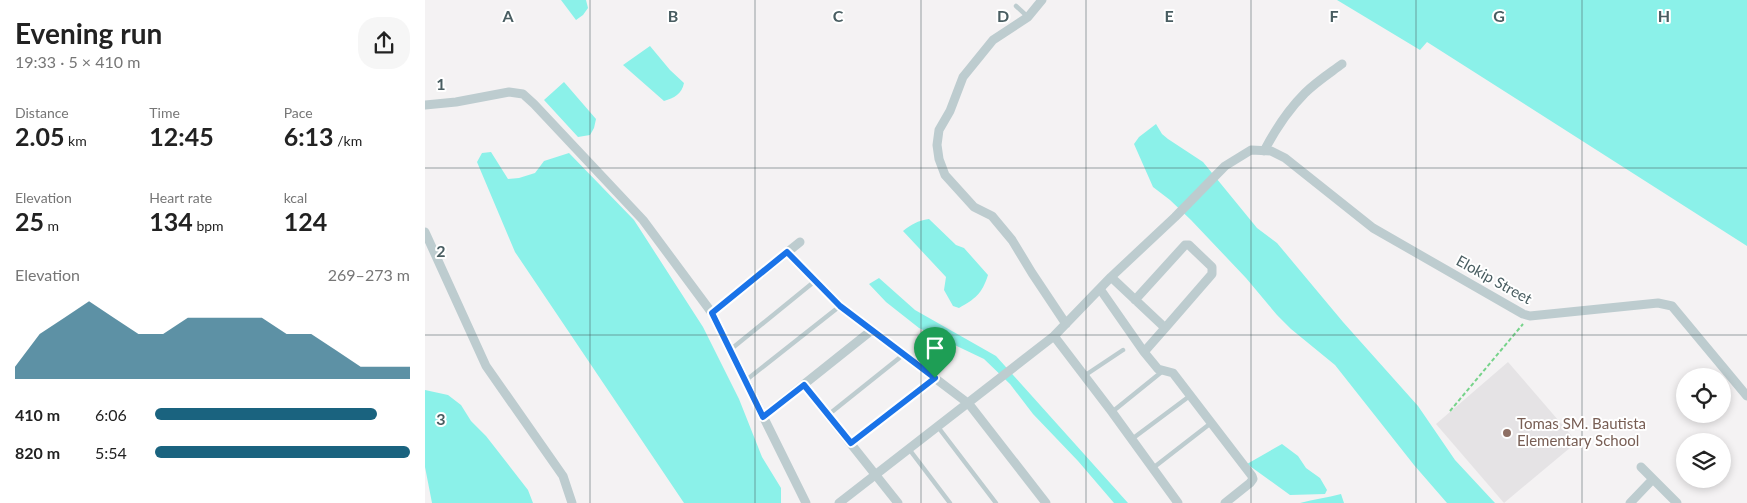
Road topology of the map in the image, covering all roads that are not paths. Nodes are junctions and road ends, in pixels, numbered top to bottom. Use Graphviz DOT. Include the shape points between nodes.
graph roads {
  1 [pos="1042,0"];
  2 [pos="1016,6"];
  3 [pos="1028,17"];
  4 [pos="1342,64"];
  5 [pos="425,105"];
  6 [pos="1264,151"];
  7 [pos="425,232"];
  8 [pos="800,242"];
  9 [pos="787,252"];
  10 [pos="1111,277"];
  11 [pos="815,281"];
  12 [pos="1100,289"];
  13 [pos="1135,300"];
  14 [pos="840,306"];
  15 [pos="712,313"];
  16 [pos="1066,324"];
  17 [pos="1165,326"];
  18 [pos="872,330"];
  19 [pos="1054,336"];
  20 [pos="730,350"];
  21 [pos="1123,350"];
  22 [pos="1144,352"];
  23 [pos="904,354"];
  24 [pos="1164,370"];
  25 [pos="1085,376"];
  26 [pos="935,378"];
  27 [pos="745,381"];
  28 [pos="804,385"];
  29 [pos="1191,395"];
  30 [pos="1747,396"];
  31 [pos="969,404"];
  32 [pos="1113,412"];
  33 [pos="828,415"];
  34 [pos="763,417"];
  35 [pos="1212,422"];
  36 [pos="938,427"];
  37 [pos="1132,439"];
  38 [pos="851,443"];
  39 [pos="909,449"];
  40 [pos="1641,467"];
  41 [pos="1153,468"];
  42 [pos="876,474"];
  43 [pos="1653,479"];
  44 [pos="1043,502"];
  45 [pos="571,503"];
  46 [pos="806,503"];
  47 [pos="839,503"];
  48 [pos="898,503"];
  49 [pos="950,503"];
  50 [pos="996,503"];
  51 [pos="1178,503"];
  52 [pos="1225,503"];
  53 [pos="1630,503"];
  54 [pos="1677,503"];
  1 -- 3 [label="street"];
  2 -- 3 [label="lane"];
  3 -- 16 [label="street" via="993,40 963,77 939,130 937,145 945,176 974,207 992,216 1012,240"];
  4 -- 6 [label="street" via="1290,108"];
  5 -- 15 [label="street" via="509,92 523,94 643,220"];
  6 -- 10 [label="street" via="1251,150 1225,166"];
  6 -- 30 [label="street, Elokip Street" via="1271,151 1300,169 1373,228 1523,314 1530,316 1658,303 1672,306"];
  7 -- 45 [label="street" via="486,366 563,476"];
  8 -- 9 [label="street"];
  9 -- 11 [label="street"];
  9 -- 15 [label="street"];
  10 -- 12 [label="street"];
  10 -- 13 [label="street"];
  11 -- 14 [label="street"];
  11 -- 20 [label="lane"];
  12 -- 16 [label="street"];
  12 -- 22 [label="street"];
  13 -- 17 [label="street"];
  13 -- 17 [label="street" via="1185,245 1189,245 1212,267 1212,274"];
  14 -- 18 [label="street"];
  14 -- 27 [label="lane"];
  15 -- 20 [label="street"];
  16 -- 19 [label="street"];
  17 -- 22 [label="street"];
  18 -- 23 [label="street"];
  18 -- 28 [label="street"];
  19 -- 25 [label="street"];
  19 -- 31 [label="street"];
  20 -- 27 [label="street"];
  21 -- 25 [label="lane"];
  22 -- 24 [label="street" via="1158,369"];
  23 -- 26 [label="street"];
  23 -- 33 [label="lane"];
  24 -- 29 [label="street" via="1173,373"];
  24 -- 32 [label="lane"];
  25 -- 32 [label="street"];
  26 -- 31 [label="street"];
  26 -- 38 [label="lane"];
  27 -- 34 [label="street"];
  28 -- 33 [label="street"];
  28 -- 34 [label="street"];
  29 -- 35 [label="street"];
  29 -- 37 [label="lane"];
  31 -- 36 [label="street"];
  31 -- 44 [label="street"];
  32 -- 37 [label="street"];
  33 -- 38 [label="street"];
  34 -- 46 [label="street"];
  35 -- 41 [label="lane"];
  35 -- 52 [label="street" via="1253,480"];
  36 -- 39 [label="street"];
  36 -- 50 [label="lane"];
  37 -- 41 [label="street"];
  38 -- 42 [label="street"];
  39 -- 42 [label="street"];
  39 -- 49 [label="lane"];
  40 -- 43 [label="street"];
  41 -- 51 [label="street"];
  42 -- 47 [label="street"];
  42 -- 48 [label="street"];
  43 -- 53 [label="street"];
  43 -- 54 [label="street"];
}
